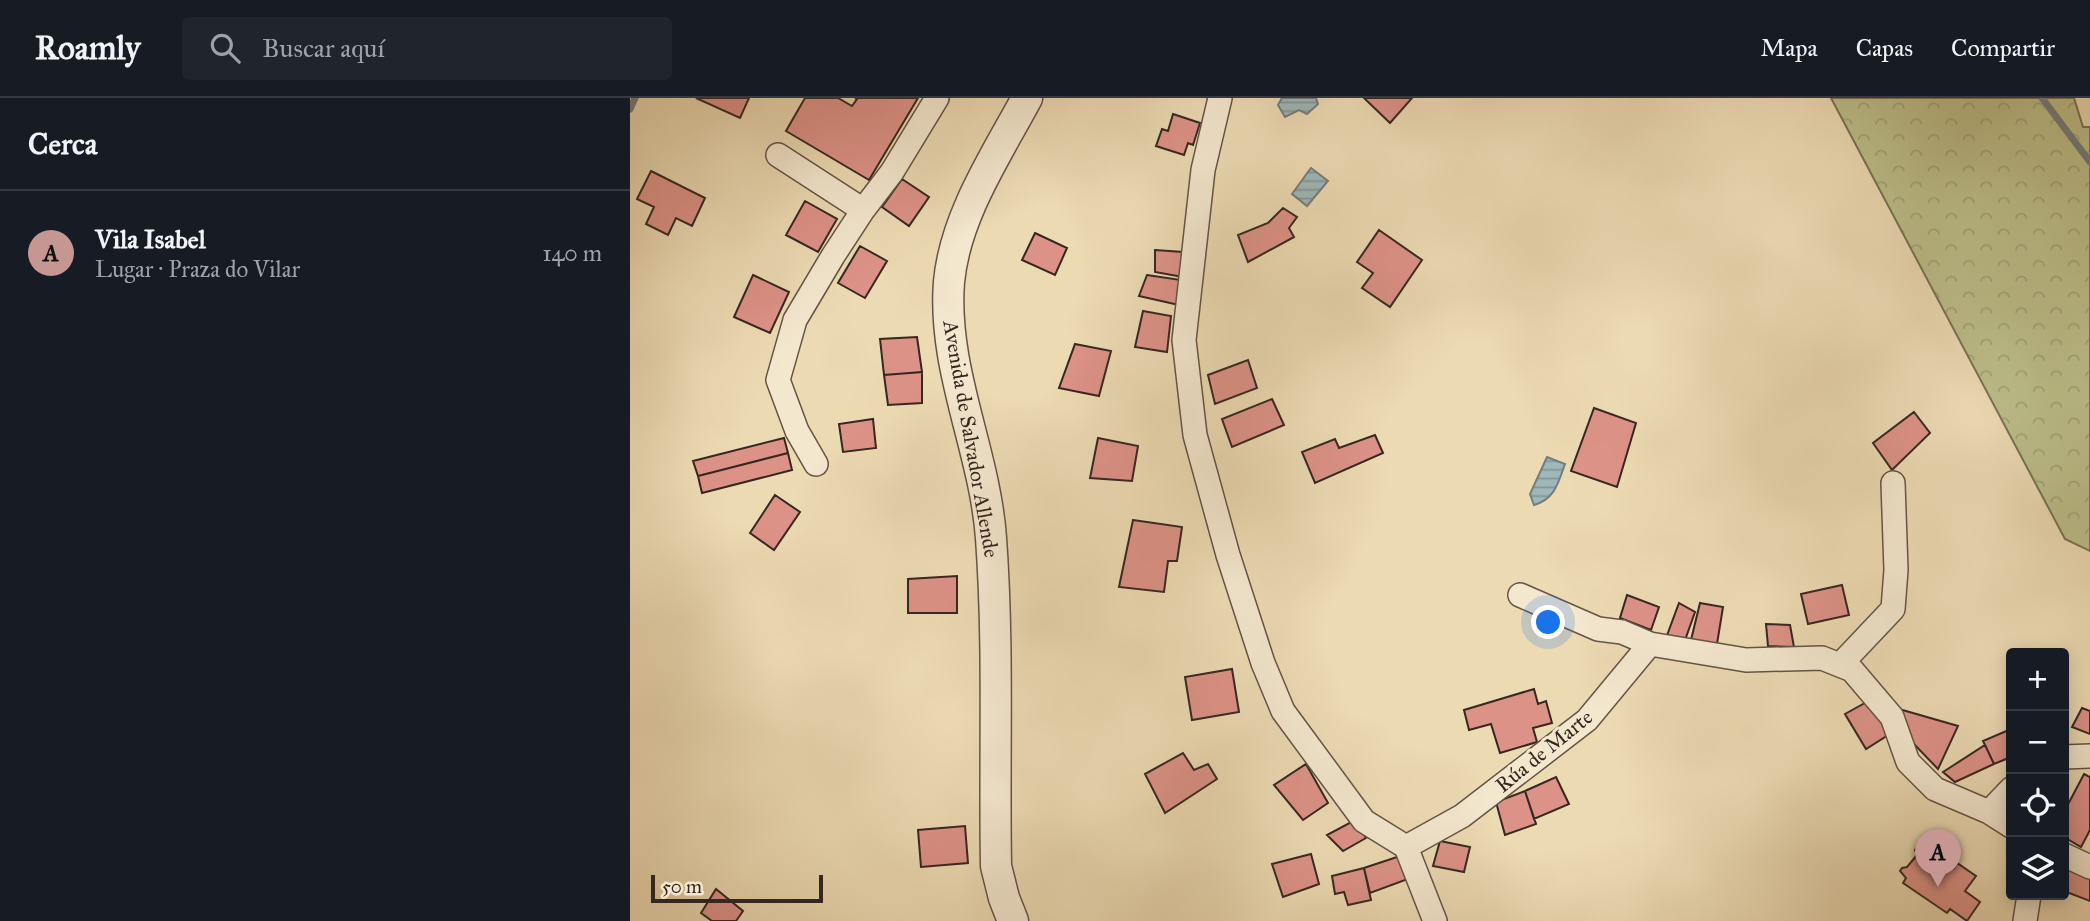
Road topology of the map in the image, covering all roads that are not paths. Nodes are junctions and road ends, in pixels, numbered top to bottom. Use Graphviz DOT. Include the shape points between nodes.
graph roads {
  1 [pos="937,98"];
  2 [pos="1027,98"];
  3 [pos="1220,98"];
  4 [pos="778,155"];
  5 [pos="863,210"];
  6 [pos="816,464"];
  7 [pos="1893,483"];
  8 [pos="1520,595"];
  9 [pos="1650,644"];
  10 [pos="1840,665"];
  11 [pos="2006,794"];
  12 [pos="1989,812"];
  13 [pos="2006,823"];
  14 [pos="1406,847"];
  15 [pos="2069,857"];
  16 [pos="2090,867"];
  17 [pos="2028,900"];
  18 [pos="1013,921"];
  19 [pos="1435,921"];
  20 [pos="2025,921"];
  1 -- 5 [label="street"];
  2 -- 18 [label="street, Avenida de Salvador Allende" via="990,167 956,246 949,304 956,362 991,534 996,866"];
  3 -- 14 [label="street" via="1203,170 1184,340 1195,435 1228,555 1283,711 1364,821"];
  4 -- 5 [label="street"];
  5 -- 6 [label="street" via="794,320 778,380"];
  7 -- 10 [label="street" via="1893,610"];
  8 -- 9 [label="street" via="1598,629 1622,632"];
  9 -- 10 [label="street" via="1746,660 1822,658"];
  9 -- 14 [label="street, Rúa de Marte" via="1587,720 1462,816"];
  10 -- 12 [label="street" via="1852,670 1892,717 1908,762 1934,789"];
  11 -- 12 [label="street"];
  12 -- 13 [label="street"];
  14 -- 19 [label="street"];
  15 -- 16 [label="street"];
  17 -- 20 [label="street"];
}
